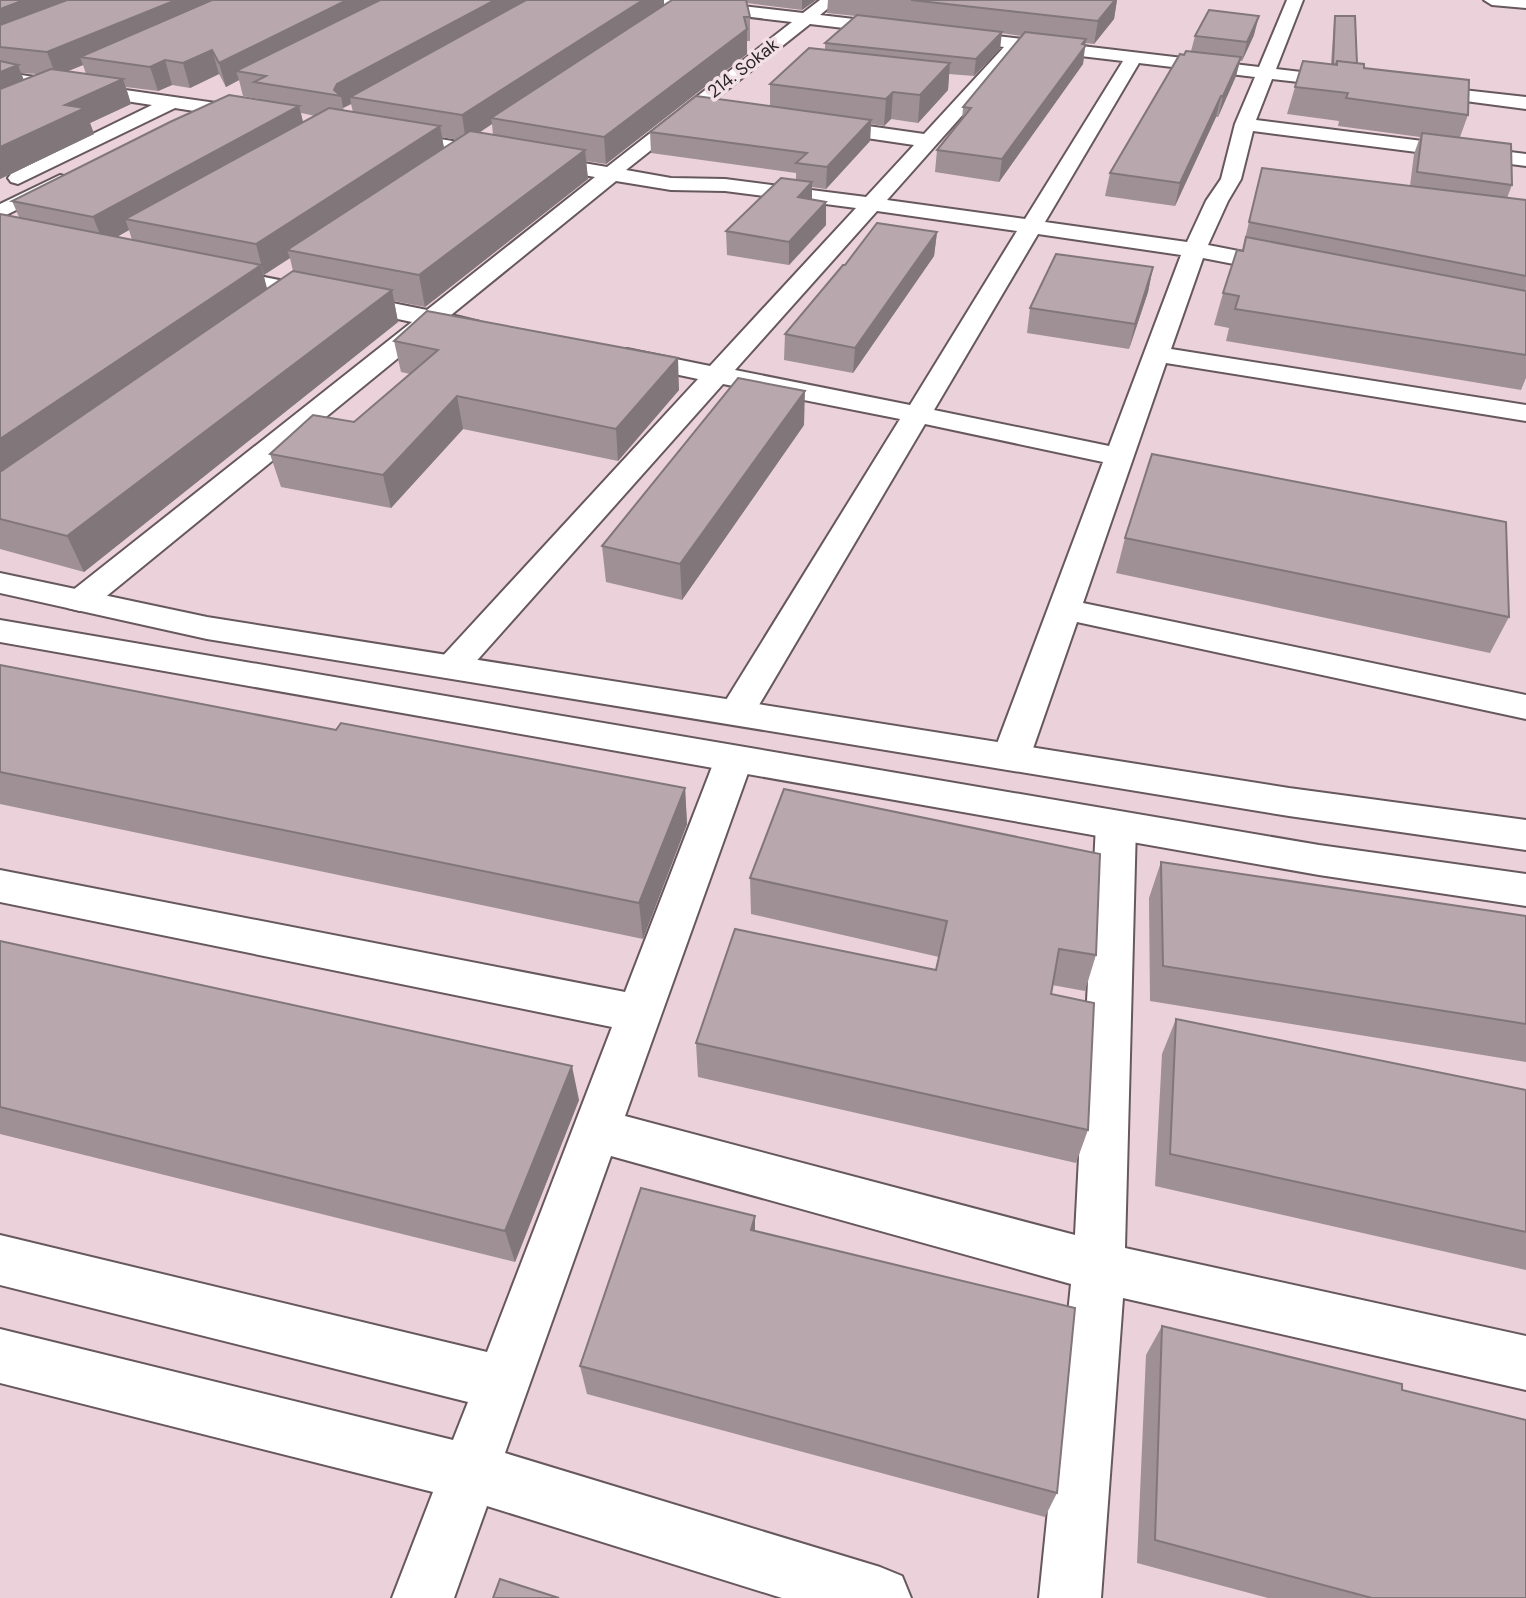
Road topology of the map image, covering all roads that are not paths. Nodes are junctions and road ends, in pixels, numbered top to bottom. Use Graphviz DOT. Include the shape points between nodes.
graph roads {
  1 [pos="652,0"];
  2 [pos="830,0"];
  3 [pos="1295,0"];
  4 [pos="1492,0"];
  5 [pos="690,2"];
  6 [pos="1526,3"];
  7 [pos="807,18"];
  8 [pos="664,19"];
  9 [pos="1017,43"];
  10 [pos="1134,57"];
  11 [pos="753,60"];
  12 [pos="0,62"];
  13 [pos="780,63"];
  14 [pos="1266,73"];
  15 [pos="83,75"];
  16 [pos="0,77"];
  17 [pos="953,82"];
  18 [pos="980,85"];
  19 [pos="1376,85"];
  20 [pos="57,86"];
  21 [pos="1403,89"];
  22 [pos="222,99"];
  23 [pos="23,100"];
  24 [pos="175,101"];
  25 [pos="1526,103"];
  26 [pos="693,108"];
  27 [pos="719,111"];
  28 [pos="278,112"];
  29 [pos="798,122"];
  30 [pos="1245,124"];
  31 [pos="146,137"];
  32 [pos="489,137"];
  33 [pos="929,141"];
  34 [pos="469,149"];
  35 [pos="1526,160"];
  36 [pos="618,168"];
  37 [pos="438,170"];
  38 [pos="73,175"];
  39 [pos="1231,179"];
  40 [pos="1258,183"];
  41 [pos="0,187"];
  42 [pos="872,204"];
  43 [pos="0,212"];
  44 [pos="1029,226"];
  45 [pos="1194,251"];
  46 [pos="189,269"];
  47 [pos="1310,272"];
  48 [pos="294,281"];
  49 [pos="263,315"];
  50 [pos="431,319"];
  51 [pos="499,332"];
  52 [pos="608,354"];
  53 [pos="1156,354"];
  54 [pos="717,375"];
  55 [pos="1526,413"];
  56 [pos="916,414"];
  57 [pos="1119,457"];
  58 [pos="0,583"];
  59 [pos="80,601"];
  60 [pos="1064,609"];
  61 [pos="0,631"];
  62 [pos="452,667"];
  63 [pos="1526,707"];
  64 [pos="736,713"];
  65 [pos="1010,757"];
  66 [pos="734,759"];
  67 [pos="1116,825"];
  68 [pos="1526,835"];
  69 [pos="0,886"];
  70 [pos="1526,890"];
  71 [pos="640,1014"];
  72 [pos="597,1130"];
  73 [pos="0,1260"];
  74 [pos="1099,1267"];
  75 [pos="0,1356"];
  76 [pos="1526,1363"];
  77 [pos="503,1384"];
  78 [pos="470,1473"];
  79 [pos="423,1598"];
  80 [pos="880,1598"];
  81 [pos="1070,1598"];
  1 -- 5 [label="street"];
  2 -- 7 [label="street, 214. Sokak"];
  3 -- 14 [label="street"];
  4 -- 6 [label="street"];
  5 -- 7 [label="street"];
  5 -- 8 [label="street"];
  7 -- 9 [label="street"];
  7 -- 11 [label="street, 214. Sokak"];
  9 -- 10 [label="street"];
  9 -- 18 [label="street"];
  10 -- 14 [label="street"];
  10 -- 44 [label="street"];
  11 -- 13 [label="street"];
  11 -- 26 [label="street, 214. Sokak"];
  12 -- 15 [label="street"];
  14 -- 19 [label="street"];
  14 -- 30 [label="street"];
  15 -- 20 [label="street"];
  15 -- 22 [label="street"];
  16 -- 20 [label="street"];
  17 -- 18 [label="street"];
  18 -- 33 [label="street"];
  20 -- 23 [label="street"];
  20 -- 24 [label="street"];
  21 -- 25 [label="street"];
  22 -- 24 [label="street"];
  22 -- 28 [label="street"];
  22 -- 31 [label="street"];
  24 -- 41 [label="street"];
  26 -- 27 [label="street"];
  26 -- 36 [label="street, 214. Sokak"];
  29 -- 33 [label="street"];
  30 -- 35 [label="street"];
  30 -- 39 [label="street"];
  32 -- 34 [label="street"];
  32 -- 34 [label="street" via="376,127"];
  32 -- 36 [label="street"];
  33 -- 42 [label="street"];
  34 -- 36 [label="street"];
  34 -- 37 [label="street"];
  36 -- 42 [label="street" via="671,184 725,185"];
  36 -- 50 [label="street, 214. Sokak"];
  38 -- 43 [label="street"];
  39 -- 40 [label="street"];
  39 -- 45 [label="street"];
  42 -- 44 [label="street"];
  42 -- 54 [label="street"];
  44 -- 45 [label="street"];
  44 -- 56 [label="street"];
  45 -- 47 [label="street"];
  45 -- 53 [label="street"];
  46 -- 48 [label="street" via="269,286"];
  48 -- 49 [label="street"];
  48 -- 50 [label="street"];
  50 -- 51 [label="street"];
  50 -- 59 [label="street, 214. Sokak"];
  52 -- 54 [label="street"];
  53 -- 55 [label="street"];
  53 -- 57 [label="street"];
  54 -- 56 [label="street"];
  54 -- 62 [label="street"];
  56 -- 57 [label="street"];
  56 -- 64 [label="street"];
  57 -- 60 [label="street"];
  58 -- 59 [label="street"];
  59 -- 62 [label="street" via="207,628"];
  60 -- 63 [label="street"];
  60 -- 65 [label="street"];
  61 -- 66 [label="street"];
  62 -- 64 [label="street"];
  64 -- 65 [label="street"];
  65 -- 68 [label="street"];
  66 -- 67 [label="street"];
  66 -- 71 [label="street"];
  67 -- 70 [label="street"];
  67 -- 74 [label="street"];
  69 -- 71 [label="street"];
  71 -- 72 [label="street"];
  72 -- 74 [label="street"];
  72 -- 77 [label="street"];
  73 -- 77 [label="street"];
  74 -- 76 [label="street"];
  74 -- 81 [label="street"];
  75 -- 78 [label="street"];
  77 -- 78 [label="street"];
  78 -- 79 [label="street"];
  78 -- 80 [label="street"];
}
